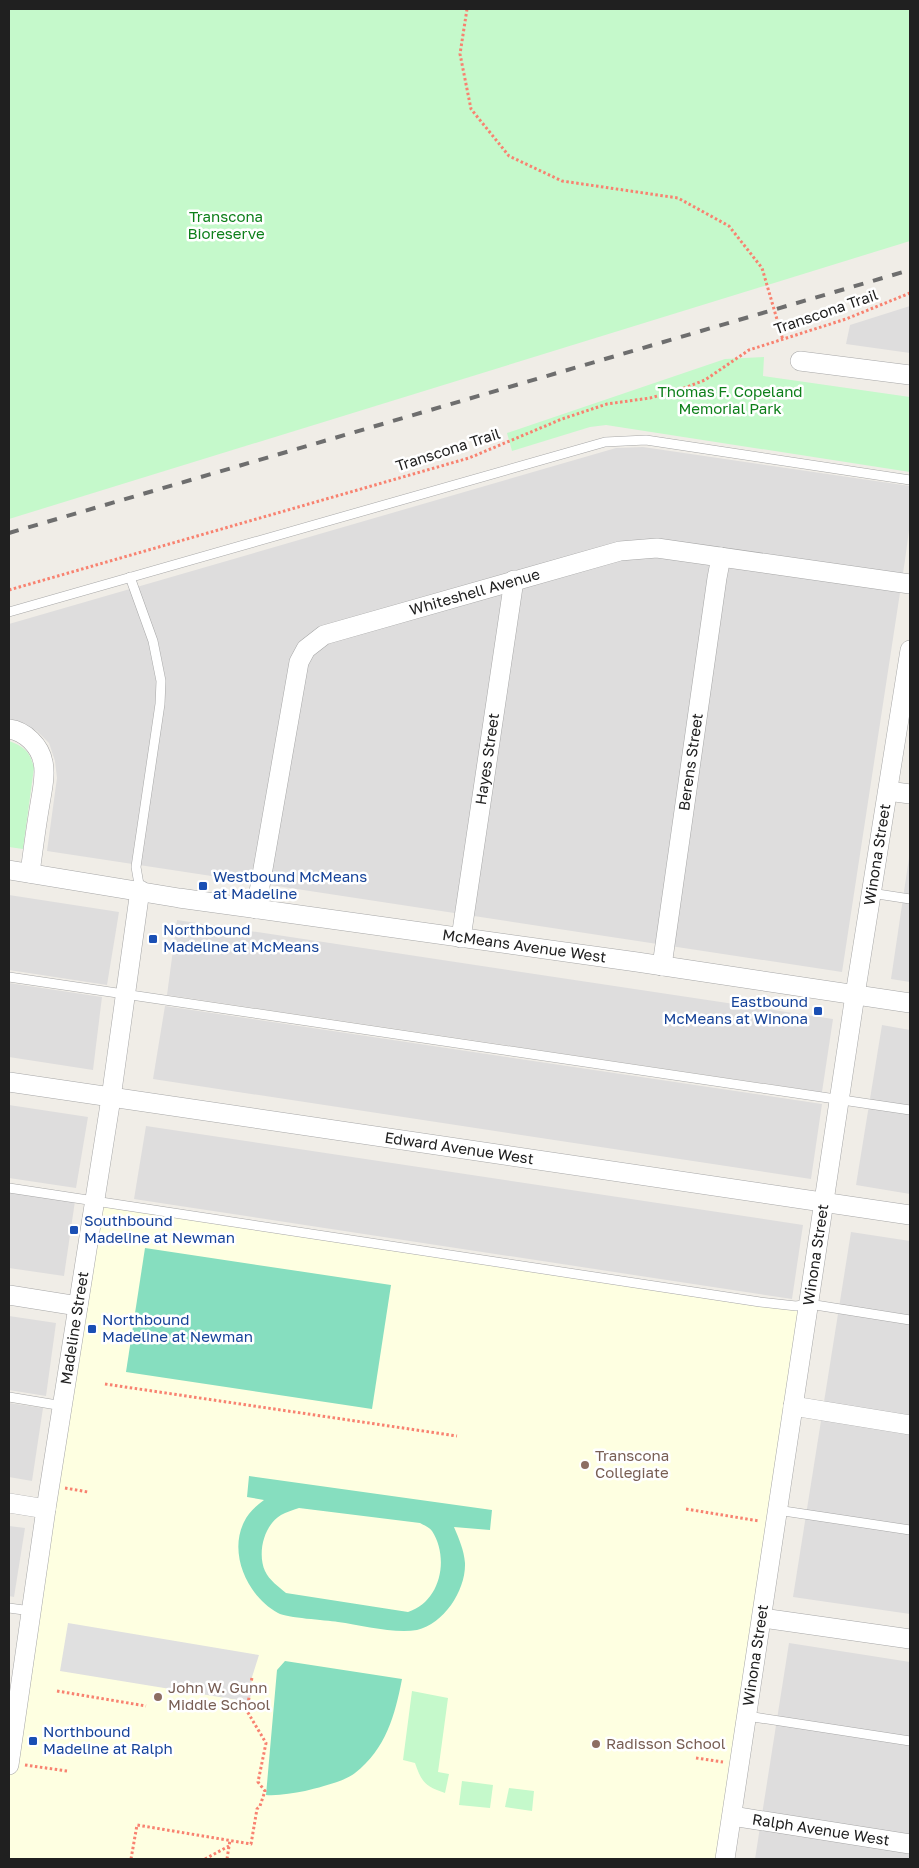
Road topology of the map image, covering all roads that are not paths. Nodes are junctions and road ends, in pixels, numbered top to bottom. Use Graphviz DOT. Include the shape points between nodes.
graph roads {
  1 [pos="800,361"];
  2 [pos="910,375"];
  3 [pos="910,480"];
  4 [pos="721,557"];
  5 [pos="130,577"];
  6 [pos="514,580"];
  7 [pos="910,584"];
  8 [pos="9,612"];
  9 [pos="910,650"];
  10 [pos="907,690"];
  11 [pos="9,729"];
  12 [pos="888,791"];
  13 [pos="910,794"];
  14 [pos="9,870"];
  15 [pos="30,873"];
  16 [pos="140,890"];
  17 [pos="871,893"];
  18 [pos="910,899"];
  19 [pos="256,909"];
  20 [pos="461,938"];
  21 [pos="662,966"];
  22 [pos="9,977"];
  23 [pos="126,995"];
  24 [pos="855,995"];
  25 [pos="910,1003"];
  26 [pos="9,1082"];
  27 [pos="111,1098"];
  28 [pos="839,1100"];
  29 [pos="910,1110"];
  30 [pos="9,1188"];
  31 [pos="95,1201"];
  32 [pos="824,1202"];
  33 [pos="910,1215"];
  34 [pos="9,1294"];
  35 [pos="809,1304"];
  36 [pos="78,1306"];
  37 [pos="910,1320"];
  38 [pos="9,1397"];
  39 [pos="63,1406"];
  40 [pos="793,1406"];
  41 [pos="910,1425"];
  42 [pos="9,1503"];
  43 [pos="46,1509"];
  44 [pos="776,1517"];
  45 [pos="910,1530"];
  46 [pos="9,1608"];
  47 [pos="31,1611"];
  48 [pos="762,1618"];
  49 [pos="910,1639"];
  50 [pos="747,1716"];
  51 [pos="12,1719"];
  52 [pos="910,1741"];
  53 [pos="9,1764"];
  54 [pos="732,1816"];
  55 [pos="910,1844"];
  56 [pos="725,1859"];
  1 -- 2 [label="street"];
  3 -- 5 [label="lane" via="646,440 604,442"];
  4 -- 6 [label="street, Whiteshell Avenue" via="657,548 620,551"];
  4 -- 7 [label="street, Whiteshell Avenue"];
  4 -- 21 [label="street, Berens Street"];
  5 -- 8 [label="lane"];
  5 -- 16 [label="lane" via="153,641 161,681 136,867"];
  6 -- 19 [label="street, Whiteshell Avenue" via="324,635 306,649 296,676"];
  6 -- 20 [label="street, Hayes Street"];
  9 -- 10 [label="street, Winona Street"];
  10 -- 12 [label="street, Winona Street"];
  11 -- 15 [label="street" via="35,745 44,763"];
  12 -- 13 [label="street"];
  12 -- 17 [label="street, Winona Street"];
  14 -- 15 [label="street"];
  15 -- 16 [label="street"];
  16 -- 19 [label="street, McMeans Avenue West"];
  16 -- 23 [label="street, Madeline Street"];
  17 -- 18 [label="lane"];
  17 -- 24 [label="street, Winona Street"];
  19 -- 20 [label="street, McMeans Avenue West"];
  20 -- 21 [label="street, McMeans Avenue West"];
  21 -- 24 [label="street, McMeans Avenue West"];
  22 -- 23 [label="lane"];
  23 -- 27 [label="street, Madeline Street"];
  23 -- 28 [label="lane"];
  24 -- 25 [label="street, McMeans Avenue West"];
  24 -- 28 [label="street, Winona Street"];
  26 -- 27 [label="street, Edward Avenue West"];
  27 -- 31 [label="street, Madeline Street"];
  27 -- 32 [label="street, Edward Avenue West"];
  28 -- 29 [label="lane"];
  28 -- 32 [label="street, Winona Street"];
  30 -- 31 [label="lane"];
  31 -- 35 [label="lane" via="760,1302 796,1306"];
  31 -- 36 [label="street, Madeline Street"];
  32 -- 33 [label="street, Edward Avenue West"];
  32 -- 35 [label="street, Winona Street"];
  34 -- 36 [label="street"];
  35 -- 37 [label="lane"];
  35 -- 40 [label="street, Winona Street"];
  36 -- 39 [label="street, Madeline Street"];
  38 -- 39 [label="lane"];
  39 -- 43 [label="street, Madeline Street"];
  40 -- 41 [label="street"];
  40 -- 44 [label="street, Winona Street"];
  42 -- 43 [label="street"];
  43 -- 47 [label="street, Madeline Street"];
  44 -- 45 [label="lane"];
  44 -- 48 [label="street, Winona Street"];
  46 -- 47 [label="lane"];
  47 -- 51 [label="street, Madeline Street"];
  48 -- 49 [label="street"];
  48 -- 50 [label="street, Winona Street"];
  50 -- 52 [label="lane"];
  50 -- 54 [label="street, Winona Street"];
  51 -- 53 [label="street, Madeline Street"];
  54 -- 55 [label="street, Ralph Avenue West"];
  54 -- 56 [label="street, Winona Street"];
}
